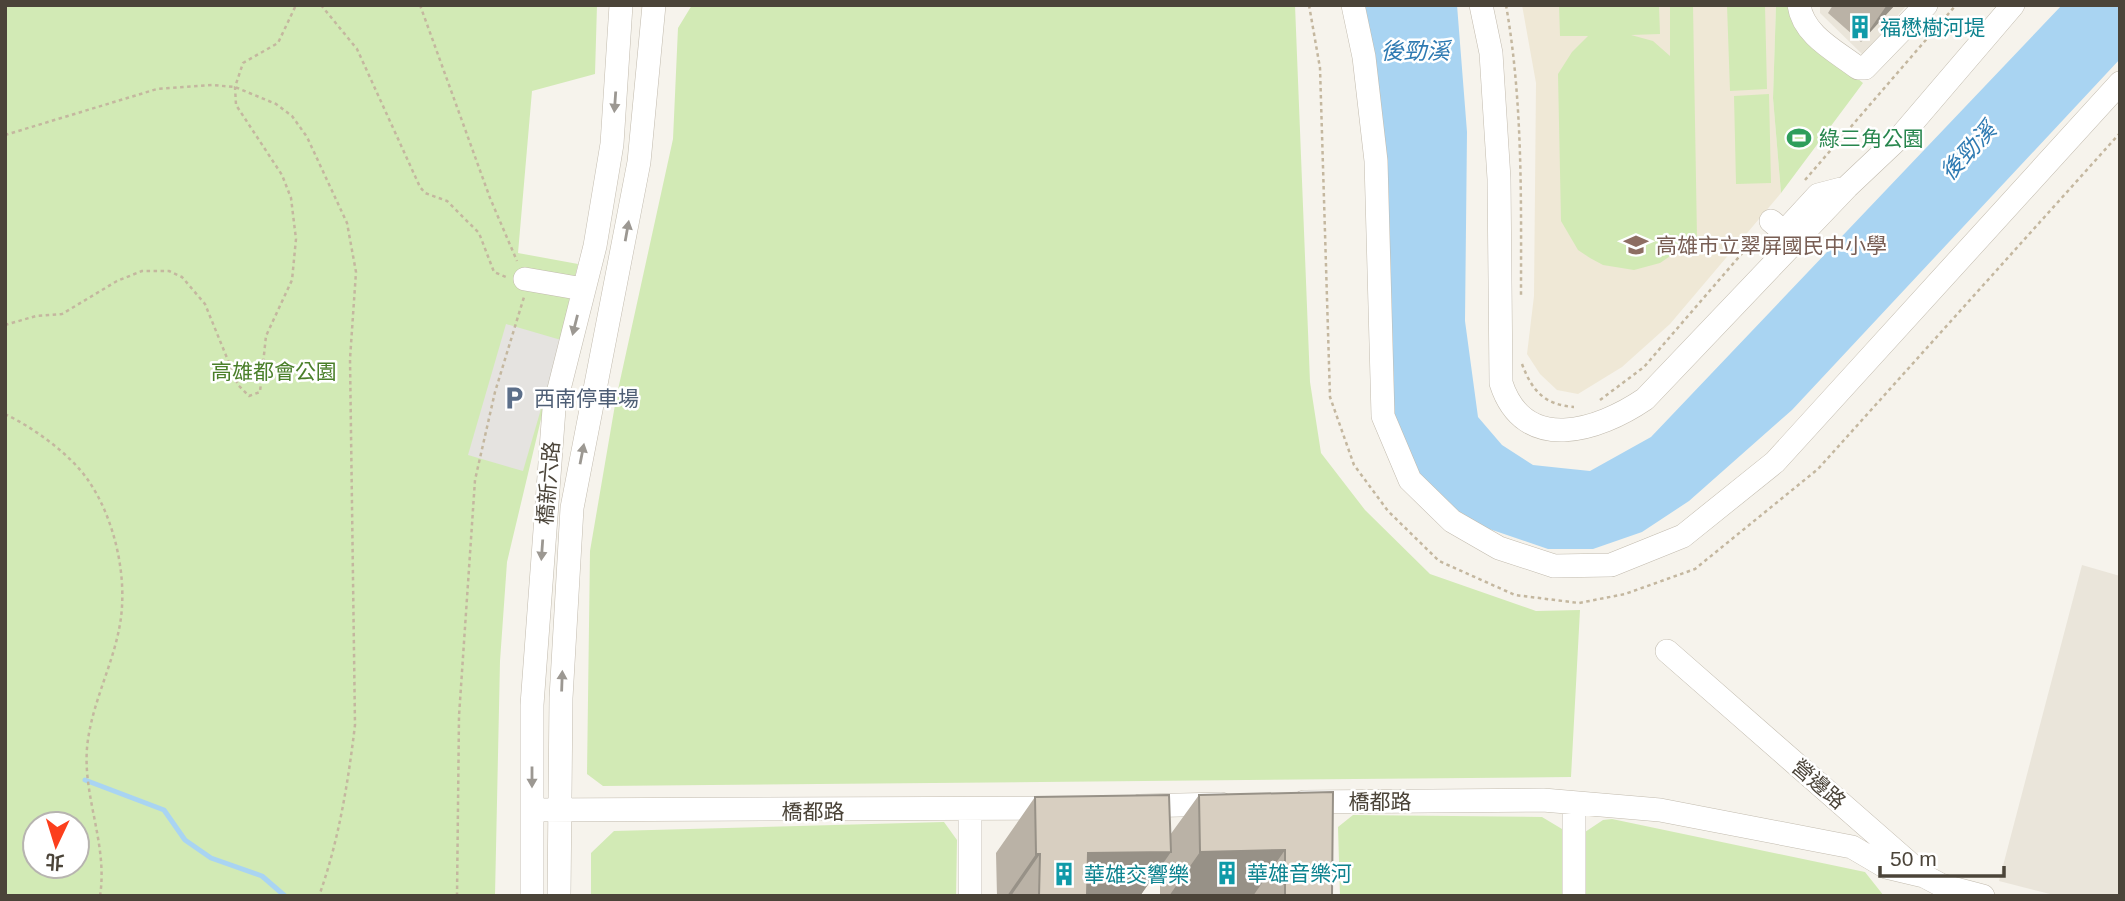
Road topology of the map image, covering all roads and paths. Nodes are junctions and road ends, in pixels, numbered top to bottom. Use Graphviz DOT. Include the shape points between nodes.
graph roads {
  1 [pos="296,5"];
  2 [pos="321,5"];
  3 [pos="420,5"];
  4 [pos="621,5"];
  5 [pos="654,5"];
  6 [pos="1309,5"];
  7 [pos="1353,5"];
  8 [pos="1481,5"];
  9 [pos="1506,5"];
  10 [pos="1799,5"];
  11 [pos="1926,5"];
  12 [pos="1956,5"];
  13 [pos="2013,5"];
  14 [pos="2120,83"];
  15 [pos="235,87"];
  16 [pos="2120,133"];
  17 [pos="5,135"];
  18 [pos="1804,181"];
  19 [pos="1847,187"];
  20 [pos="1770,221"];
  21 [pos="525,279"];
  22 [pos="583,289"];
  23 [pos="1521,298"];
  24 [pos="5,325"];
  25 [pos="1522,352"];
  26 [pos="1590,404"];
  27 [pos="1579,407"];
  28 [pos="5,414"];
  29 [pos="1667,651"];
  30 [pos="1329,801"];
  31 [pos="1287,802"];
  32 [pos="1246,803"];
  33 [pos="1574,803"];
  34 [pos="1122,806"];
  35 [pos="1080,807"];
  36 [pos="531,810"];
  37 [pos="970,810"];
  38 [pos="559,811"];
  39 [pos="1329,828"];
  40 [pos="1924,876"];
  41 [pos="100,896"];
  42 [pos="319,896"];
  43 [pos="457,896"];
  44 [pos="532,896"];
  45 [pos="559,896"];
  46 [pos="970,896"];
  47 [pos="1574,896"];
  48 [pos="1983,896"];
  1 -- 15 [label="path" via="284,36 243,63"];
  2 -- 21 [label="path" via="357,49 420,187 446,201 479,233 495,272"];
  3 -- 21 [label="path" via="490,198"];
  4 -- 22 [label="street, 橋新六路, one-way" via="612,144"];
  38 -- 5 [label="street, 橋新六路, one-way" via="572,508 639,162"];
  6 -- 16 [label="path" via="1320,68 1330,397 1338,420 1354,465 1388,512 1439,561 1515,595 1579,603 1625,594 1695,569 1818,469"];
  7 -- 14 [label="street" via="1376,161 1383,416 1410,480 1452,521 1499,548 1554,566 1611,565 1683,537 1775,462"];
  8 -- 19 [label="street" via="1491,53 1499,179 1500,383 1505,397 1531,423 1553,431 1577,430 1626,412 1645,399"];
  9 -- 23 [label="path" via="1520,120"];
  10 -- 11 [label="street" via="1800,16 1811,32 1858,68 1865,68"];
  12 -- 18 [label="path"];
  13 -- 19 [label="street" via="1901,136"];
  15 -- 17 [label="path" via="157,89"];
  15 -- 24 [label="path" via="236,106 271,154 291,198 296,239 292,280 266,336 260,392 249,396 238,385 205,304 182,277 169,271 142,271 62,314"];
  15 -- 42 [label="path" via="276,104 299,125 347,223 356,272 350,359 355,725 335,846"];
  19 -- 20 [label="street" via="1818,195 1784,232"];
  20 -- 26 [label="path" via="1643,367"];
  21 -- 22 [label="street"];
  21 -- 43 [label="path" via="523,302 495,392 475,480 459,716"];
  22 -- 36 [label="street, 橋新六路, one-way" via="553,423 532,705"];
  25 -- 27 [label="path" via="1522,366 1540,397 1551,404"];
  28 -- 41 [label="path" via="38,434 87,479 104,509 118,558 124,596 120,626 92,717 87,751 88,783 102,851"];
  29 -- 40 [label="street, 營邊路"];
  30 -- 31 [label="street, 橋都路"];
  30 -- 33 [label="street, 橋都路"];
  30 -- 39 [label="street"];
  32 -- 34 [label="street"];
  33 -- 40 [label="street, 橋都路" via="1660,810 1852,847 1886,867"];
  33 -- 47 [label="street"];
  35 -- 37 [label="street, 橋都路"];
  36 -- 38 [label="street, 橋都路"];
  36 -- 44 [label="street, 橋新六路"];
  37 -- 38 [label="street, 橋都路"];
  37 -- 46 [label="street"];
  38 -- 45 [label="street, 橋新六路"];
  40 -- 48 [label="street, 營邊路"];
}
